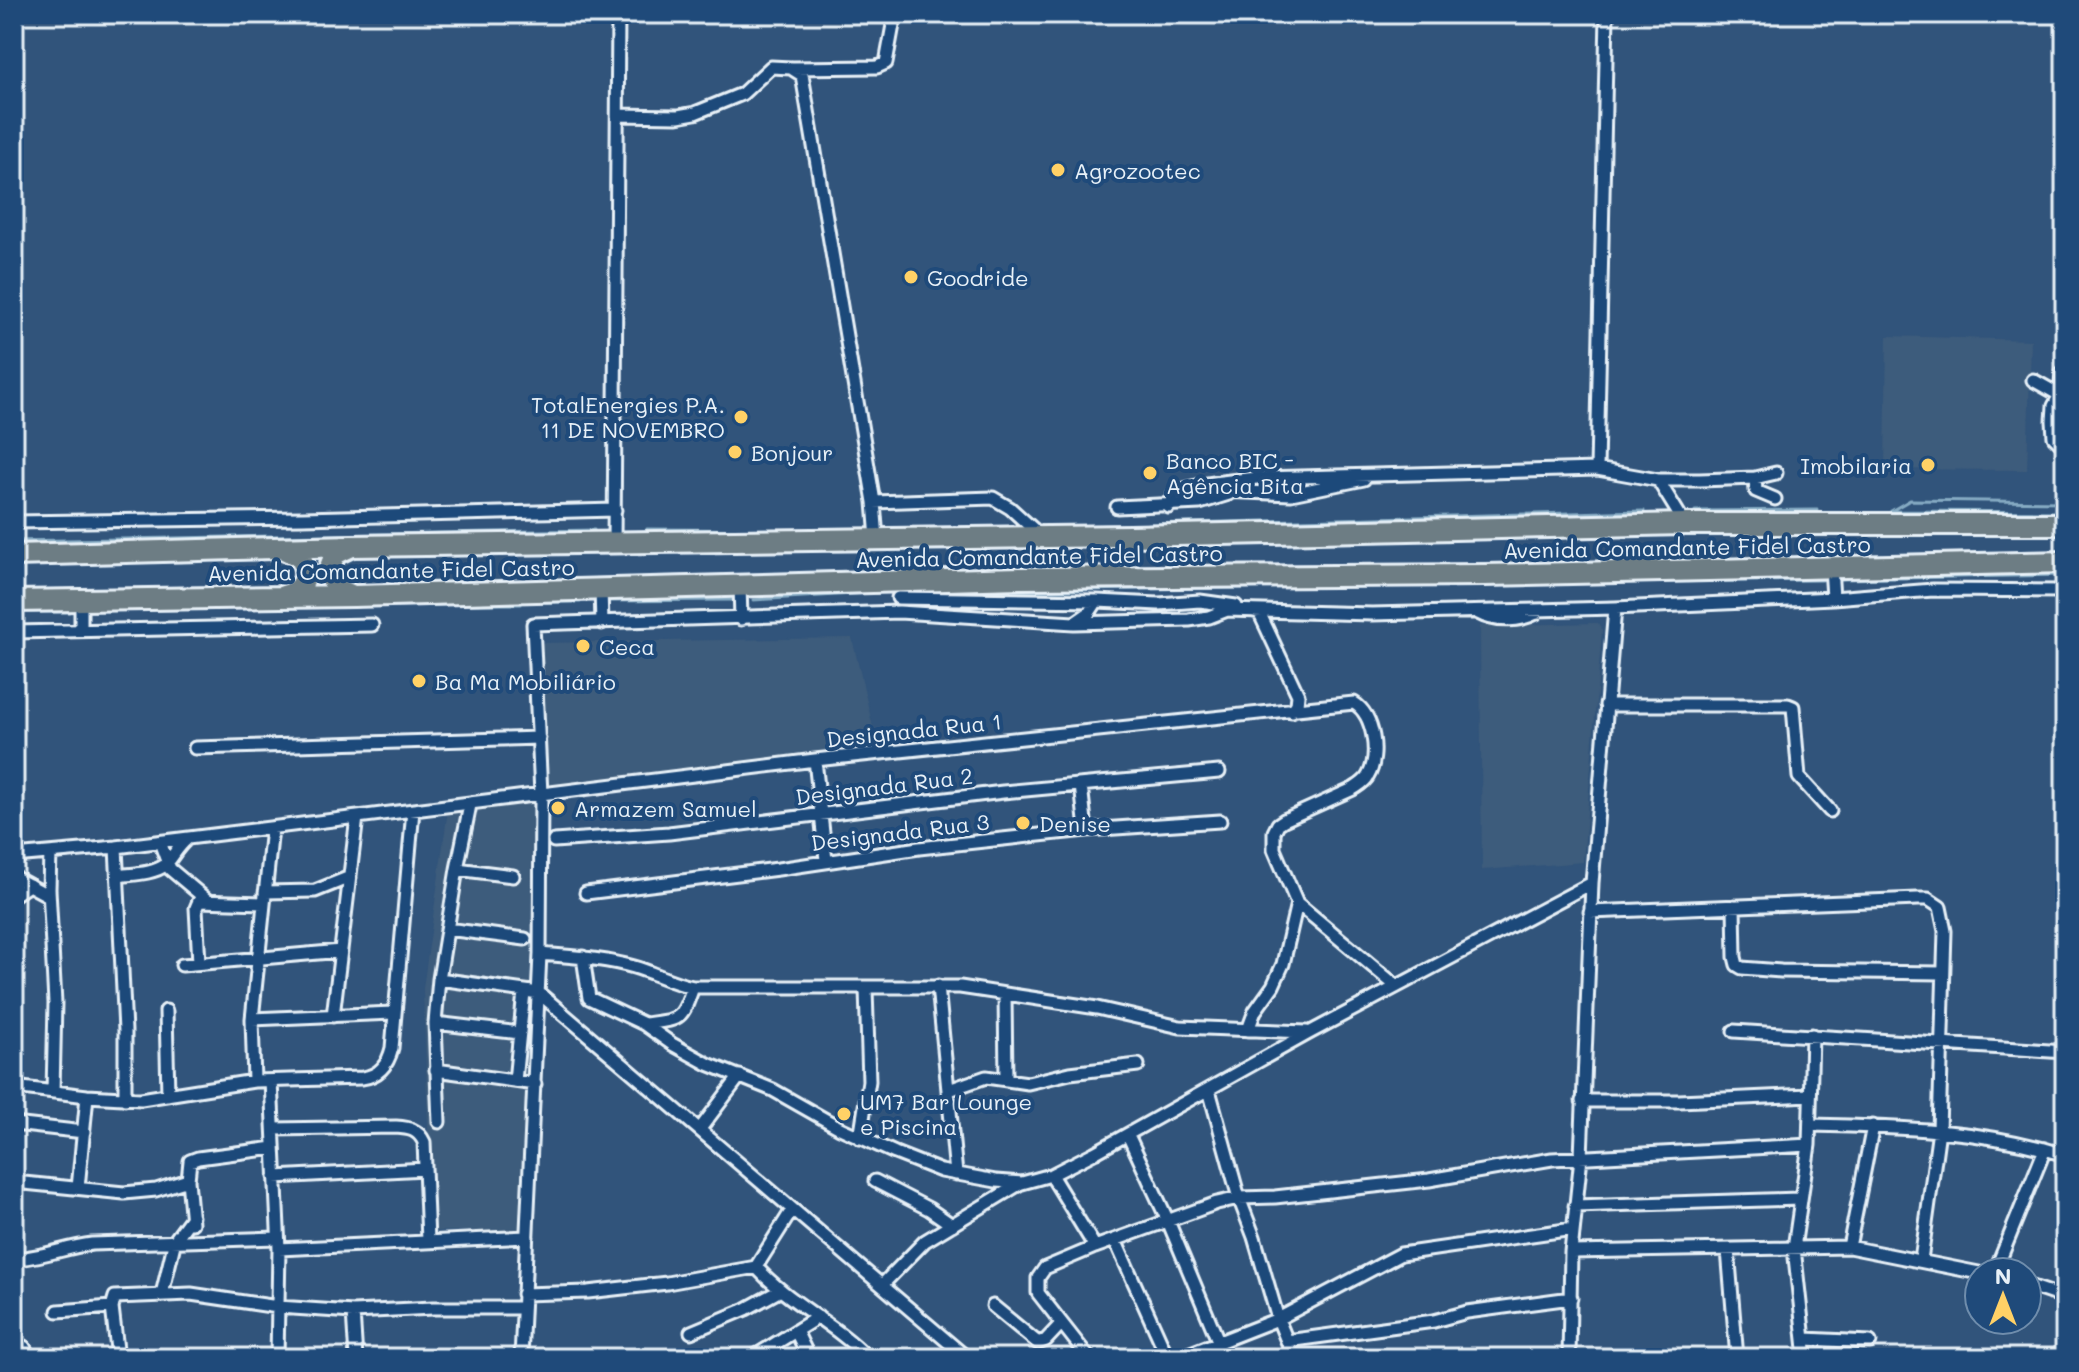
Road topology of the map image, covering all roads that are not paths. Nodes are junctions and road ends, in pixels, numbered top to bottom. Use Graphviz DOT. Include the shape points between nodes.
graph roads {
  1 [pos="618,14"];
  2 [pos="895,14"];
  3 [pos="1607,14"];
  4 [pos="791,68"];
  5 [pos="618,115"];
  6 [pos="2065,370"];
  7 [pos="2033,380"];
  8 [pos="2062,397"];
  9 [pos="2065,443"];
  10 [pos="1597,469"];
  11 [pos="1776,473"];
  12 [pos="1382,474"];
  13 [pos="1755,478"];
  14 [pos="1658,480"];
  15 [pos="1187,488"];
  16 [pos="1233,493"];
  17 [pos="1775,499"];
  18 [pos="874,502"];
  19 [pos="1117,507"];
  20 [pos="1169,507"];
  21 [pos="615,510"];
  22 [pos="14,522"];
  23 [pos="1685,524"];
  24 [pos="2065,524"];
  25 [pos="1042,537"];
  26 [pos="877,539"];
  27 [pos="614,543"];
  28 [pos="352,546"];
  29 [pos="282,548"];
  30 [pos="14,555"];
  31 [pos="2065,562"];
  32 [pos="1831,567"];
  33 [pos="740,585"];
  34 [pos="601,589"];
  35 [pos="898,590"];
  36 [pos="2065,591"];
  37 [pos="283,596"];
  38 [pos="354,596"];
  39 [pos="1833,598"];
  40 [pos="81,600"];
  41 [pos="14,601"];
  42 [pos="1097,601"];
  43 [pos="1147,604"];
  44 [pos="1615,608"];
  45 [pos="899,612"];
  46 [pos="1259,612"];
  47 [pos="741,619"];
  48 [pos="1189,620"];
  49 [pos="602,623"];
  50 [pos="1074,623"];
  51 [pos="372,625"];
  52 [pos="81,630"];
  53 [pos="14,632"];
  54 [pos="1606,705"];
  55 [pos="1292,711"];
  56 [pos="539,738"];
  57 [pos="195,748"];
  58 [pos="815,760"];
  59 [pos="1219,772"];
  60 [pos="1081,785"];
  61 [pos="541,794"];
  62 [pos="470,805"];
  63 [pos="413,810"];
  64 [pos="1830,811"];
  65 [pos="821,813"];
  66 [pos="357,817"];
  67 [pos="1220,821"];
  68 [pos="272,828"];
  69 [pos="1086,830"];
  70 [pos="187,839"];
  71 [pos="554,841"];
  72 [pos="160,842"];
  73 [pos="116,847"];
  74 [pos="50,853"];
  75 [pos="14,856"];
  76 [pos="826,860"];
  77 [pos="166,864"];
  78 [pos="457,869"];
  79 [pos="118,876"];
  80 [pos="513,876"];
  81 [pos="14,877"];
  82 [pos="350,877"];
  83 [pos="1592,883"];
  84 [pos="29,885"];
  85 [pos="586,893"];
  86 [pos="14,895"];
  87 [pos="49,896"];
  88 [pos="264,897"];
  89 [pos="207,900"];
  90 [pos="1297,903"];
  91 [pos="1734,906"];
  92 [pos="1590,912"];
  93 [pos="447,929"];
  94 [pos="525,939"];
  95 [pos="341,951"];
  96 [pos="540,954"];
  97 [pos="583,957"];
  98 [pos="257,959"];
  99 [pos="199,963"];
  100 [pos="182,965"];
  101 [pos="1942,973"];
  102 [pos="439,979"];
  103 [pos="938,986"];
  104 [pos="1396,986"];
  105 [pos="693,987"];
  106 [pos="866,989"];
  107 [pos="524,992"];
  108 [pos="539,993"];
  109 [pos="1005,994"];
  110 [pos="166,1011"];
  111 [pos="393,1013"];
  112 [pos="333,1016"];
  113 [pos="252,1019"];
  114 [pos="435,1023"];
  115 [pos="644,1024"];
  116 [pos="1248,1030"];
  117 [pos="1734,1031"];
  118 [pos="520,1033"];
  119 [pos="1309,1033"];
  120 [pos="1812,1035"];
  121 [pos="1943,1045"];
  122 [pos="2065,1052"];
  123 [pos="1138,1065"];
  124 [pos="436,1070"];
  125 [pos="740,1076"];
  126 [pos="1006,1080"];
  127 [pos="254,1081"];
  128 [pos="271,1081"];
  129 [pos="515,1081"];
  130 [pos="535,1084"];
  131 [pos="14,1087"];
  132 [pos="949,1090"];
  133 [pos="1209,1090"];
  134 [pos="53,1092"];
  135 [pos="168,1095"];
  136 [pos="1810,1095"];
  137 [pos="87,1096"];
  138 [pos="125,1099"];
  139 [pos="1582,1101"];
  140 [pos="439,1122"];
  141 [pos="14,1124"];
  142 [pos="1810,1125"];
  143 [pos="1873,1126"];
  144 [pos="274,1129"];
  145 [pos="700,1129"];
  146 [pos="1939,1130"];
  147 [pos="84,1132"];
  148 [pos="1128,1135"];
  149 [pos="860,1138"];
  150 [pos="1809,1145"];
  151 [pos="274,1148"];
  152 [pos="2045,1149"];
  153 [pos="2065,1155"];
  154 [pos="1581,1157"];
  155 [pos="425,1169"];
  156 [pos="956,1174"];
  157 [pos="1051,1175"];
  158 [pos="275,1177"];
  159 [pos="188,1180"];
  160 [pos="875,1181"];
  161 [pos="14,1182"];
  162 [pos="1022,1183"];
  163 [pos="78,1188"];
  164 [pos="1239,1198"];
  165 [pos="1799,1199"];
  166 [pos="1575,1206"];
  167 [pos="792,1210"];
  168 [pos="192,1217"];
  169 [pos="1168,1221"];
  170 [pos="952,1225"];
  171 [pos="1573,1229"];
  172 [pos="527,1237"];
  173 [pos="193,1239"];
  174 [pos="175,1240"];
  175 [pos="1115,1240"];
  176 [pos="428,1241"];
  177 [pos="279,1243"];
  178 [pos="1095,1247"];
  179 [pos="1849,1247"];
  180 [pos="1794,1248"];
  181 [pos="1728,1250"];
  182 [pos="1571,1252"];
  183 [pos="2002,1256"];
  184 [pos="14,1259"];
  185 [pos="1921,1260"];
  186 [pos="756,1267"];
  187 [pos="1963,1269"];
  188 [pos="882,1285"];
  189 [pos="2043,1290"];
  190 [pos="779,1291"];
  191 [pos="162,1294"];
  192 [pos="523,1294"];
  193 [pos="1571,1298"];
  194 [pos="2065,1298"];
  195 [pos="993,1306"];
  196 [pos="112,1307"];
  197 [pos="278,1307"];
  198 [pos="522,1308"];
  199 [pos="58,1311"];
  200 [pos="353,1312"];
  201 [pos="818,1317"];
  202 [pos="1278,1319"];
  203 [pos="1061,1324"];
  204 [pos="796,1331"];
  205 [pos="691,1332"];
  206 [pos="1805,1339"];
  207 [pos="1287,1341"];
  208 [pos="1870,1342"];
  209 [pos="1219,1343"];
  210 [pos="14,1344"];
  211 [pos="757,1357"];
  212 [pos="30,1358"];
  213 [pos="118,1358"];
  214 [pos="277,1358"];
  215 [pos="356,1358"];
  216 [pos="521,1358"];
  217 [pos="809,1358"];
  218 [pos="868,1358"];
  219 [pos="967,1358"];
  220 [pos="1089,1358"];
  221 [pos="1168,1358"];
  222 [pos="1178,1358"];
  223 [pos="1294,1358"];
  224 [pos="1569,1358"];
  225 [pos="1737,1358"];
  226 [pos="1806,1358"];
  1 -- 5 [label="street"];
  2 -- 4 [label="street" via="886,63"];
  3 -- 10 [label="street"];
  4 -- 5 [label="street" via="771,67 742,94 687,115"];
  4 -- 18 [label="street" via="804,79"];
  5 -- 21 [label="street"];
  6 -- 8 [label="street"];
  7 -- 8 [label="street"];
  8 -- 9 [label="street" via="2054,406 2054,437"];
  10 -- 12 [label="street"];
  10 -- 14 [label="street"];
  11 -- 13 [label="street"];
  12 -- 15 [label="street" via="1257,478"];
  12 -- 16 [label="street" via="1291,494"];
  13 -- 14 [label="street"];
  13 -- 17 [label="street" via="1756,491"];
  14 -- 23 [label="street"];
  15 -- 16 [label="street"];
  15 -- 20 [label="street" via="1175,492"];
  16 -- 20 [label="street"];
  18 -- 25 [label="street" via="993,498"];
  18 -- 26 [label="street"];
  19 -- 20 [label="street"];
  21 -- 22 [label="street"];
  21 -- 27 [label="street"];
  23 -- 24 [label="highway, Avenida Comandante Fidel Castro"];
  23 -- 25 [label="highway, Avenida Comandante Fidel Castro"];
  25 -- 26 [label="highway, Avenida Comandante Fidel Castro"];
  26 -- 27 [label="highway, Avenida Comandante Fidel Castro"];
  27 -- 28 [label="highway, Avenida Comandante Fidel Castro"];
  28 -- 29 [label="highway, Avenida Comandante Fidel Castro"];
  28 -- 38 [label="highway" via="335,554 328,572 336,588"];
  29 -- 30 [label="highway, Avenida Comandante Fidel Castro"];
  29 -- 37 [label="highway" via="300,557 306,572 298,590"];
  31 -- 32 [label="highway, Avenida Comandante Fidel Castro"];
  32 -- 35 [label="highway, Avenida Comandante Fidel Castro"];
  32 -- 39 [label="street"];
  33 -- 34 [label="highway, Avenida Comandante Fidel Castro"];
  33 -- 35 [label="highway, Avenida Comandante Fidel Castro"];
  33 -- 47 [label="street"];
  34 -- 38 [label="highway, Avenida Comandante Fidel Castro"];
  34 -- 49 [label="street"];
  35 -- 42 [label="street"];
  35 -- 45 [label="street"];
  36 -- 39 [label="street" via="1933,590"];
  37 -- 38 [label="highway, Avenida Comandante Fidel Castro"];
  37 -- 40 [label="highway, Avenida Comandante Fidel Castro"];
  39 -- 44 [label="street"];
  40 -- 41 [label="highway, Avenida Comandante Fidel Castro"];
  40 -- 52 [label="street"];
  42 -- 43 [label="street"];
  42 -- 50 [label="street"];
  43 -- 46 [label="street" via="1220,602"];
  43 -- 48 [label="street"];
  44 -- 46 [label="street"];
  44 -- 54 [label="street"];
  45 -- 47 [label="street"];
  45 -- 50 [label="street"];
  46 -- 48 [label="street" via="1227,610"];
  46 -- 55 [label="street" via="1298,695"];
  47 -- 49 [label="street"];
  48 -- 50 [label="street"];
  49 -- 56 [label="street" via="533,624"];
  51 -- 52 [label="street"];
  52 -- 53 [label="street"];
  54 -- 64 [label="street" via="1793,707 1799,777"];
  54 -- 83 [label="street"];
  55 -- 58 [label="street, Designada Rua 1"];
  55 -- 90 [label="street, Designada Rua 1" via="1354,703 1370,724 1374,753 1364,782 1276,827 1274,849"];
  56 -- 57 [label="street"];
  56 -- 61 [label="street"];
  58 -- 61 [label="street, Designada Rua 1"];
  58 -- 65 [label="street"];
  59 -- 60 [label="street, Designada Rua 2"];
  60 -- 65 [label="street, Designada Rua 2"];
  60 -- 69 [label="street"];
  61 -- 62 [label="street, Designada Rua 1"];
  61 -- 96 [label="street"];
  62 -- 63 [label="street, Designada Rua 1"];
  62 -- 78 [label="street"];
  63 -- 66 [label="street, Designada Rua 1"];
  63 -- 111 [label="street"];
  65 -- 71 [label="street, Designada Rua 2" via="669,833"];
  65 -- 76 [label="street"];
  66 -- 68 [label="street, Designada Rua 1"];
  66 -- 82 [label="street"];
  67 -- 69 [label="street, Designada Rua 3"];
  68 -- 70 [label="street, Designada Rua 1"];
  68 -- 88 [label="street"];
  69 -- 76 [label="street, Designada Rua 3"];
  70 -- 72 [label="street, Designada Rua 1"];
  70 -- 77 [label="street"];
  72 -- 73 [label="street, Designada Rua 1"];
  72 -- 77 [label="street"];
  73 -- 74 [label="street, Designada Rua 1"];
  73 -- 79 [label="street"];
  74 -- 75 [label="street, Designada Rua 1"];
  74 -- 87 [label="street"];
  76 -- 85 [label="street, Designada Rua 3"];
  77 -- 79 [label="street"];
  77 -- 89 [label="street"];
  78 -- 80 [label="street"];
  78 -- 93 [label="street"];
  79 -- 138 [label="street"];
  81 -- 84 [label="street"];
  82 -- 88 [label="street" via="315,891"];
  82 -- 95 [label="street"];
  83 -- 92 [label="street"];
  83 -- 104 [label="street"];
  84 -- 86 [label="street"];
  84 -- 87 [label="street"];
  87 -- 134 [label="street"];
  88 -- 89 [label="street"];
  88 -- 98 [label="street"];
  89 -- 99 [label="street" via="196,904"];
  90 -- 104 [label="street"];
  90 -- 116 [label="street" via="1283,964"];
  91 -- 92 [label="street"];
  91 -- 101 [label="street" via="1735,957 1742,968"];
  91 -- 101 [label="street" via="1928,899 1940,907 1945,920"];
  92 -- 139 [label="street"];
  93 -- 94 [label="street"];
  93 -- 102 [label="street"];
  95 -- 98 [label="street"];
  95 -- 112 [label="street"];
  96 -- 97 [label="street"];
  96 -- 108 [label="street"];
  97 -- 105 [label="street"];
  97 -- 115 [label="street" via="589,998"];
  98 -- 99 [label="street"];
  98 -- 113 [label="street"];
  99 -- 100 [label="street"];
  101 -- 121 [label="street"];
  102 -- 107 [label="street"];
  102 -- 114 [label="street"];
  103 -- 106 [label="street"];
  103 -- 109 [label="street"];
  103 -- 132 [label="street"];
  104 -- 119 [label="street"];
  105 -- 106 [label="street"];
  105 -- 115 [label="street" via="678,1018"];
  106 -- 149 [label="street" via="869,1081"];
  107 -- 108 [label="street"];
  107 -- 118 [label="street"];
  108 -- 130 [label="street"];
  108 -- 145 [label="street"];
  109 -- 116 [label="street" via="1170,1025"];
  109 -- 126 [label="street"];
  110 -- 135 [label="street"];
  111 -- 112 [label="street"];
  111 -- 128 [label="street" via="389,1057 370,1077"];
  112 -- 113 [label="street"];
  113 -- 127 [label="street"];
  114 -- 118 [label="street"];
  114 -- 124 [label="street"];
  115 -- 125 [label="street" via="708,1064"];
  116 -- 119 [label="street"];
  117 -- 120 [label="street"];
  118 -- 129 [label="street"];
  119 -- 133 [label="street"];
  120 -- 121 [label="street"];
  120 -- 136 [label="street"];
  121 -- 122 [label="street"];
  121 -- 146 [label="street"];
  123 -- 126 [label="street" via="1038,1082"];
  124 -- 129 [label="street"];
  124 -- 140 [label="street"];
  125 -- 145 [label="street"];
  125 -- 149 [label="street"];
  126 -- 132 [label="street" via="979,1078"];
  127 -- 128 [label="street"];
  127 -- 135 [label="street"];
  128 -- 144 [label="street"];
  129 -- 130 [label="street"];
  130 -- 172 [label="street"];
  131 -- 134 [label="street"];
  132 -- 156 [label="street"];
  133 -- 148 [label="street"];
  133 -- 164 [label="street"];
  134 -- 137 [label="street"];
  135 -- 138 [label="street"];
  136 -- 139 [label="street"];
  136 -- 142 [label="street"];
  137 -- 138 [label="street"];
  137 -- 147 [label="street"];
  139 -- 154 [label="street"];
  141 -- 147 [label="street"];
  142 -- 143 [label="street"];
  142 -- 150 [label="street"];
  143 -- 146 [label="street"];
  143 -- 179 [label="street"];
  144 -- 151 [label="street"];
  144 -- 155 [label="street" via="410,1128 424,1142"];
  145 -- 167 [label="street"];
  146 -- 152 [label="street"];
  146 -- 185 [label="street"];
  147 -- 163 [label="street"];
  148 -- 157 [label="street"];
  148 -- 169 [label="street"];
  149 -- 156 [label="street"];
  150 -- 154 [label="street"];
  150 -- 165 [label="street"];
  151 -- 158 [label="street"];
  151 -- 159 [label="street" via="190,1161"];
  152 -- 153 [label="street"];
  152 -- 183 [label="street"];
  154 -- 164 [label="street" via="1429,1180"];
  154 -- 166 [label="street"];
  155 -- 158 [label="street"];
  155 -- 176 [label="street"];
  156 -- 162 [label="street"];
  157 -- 162 [label="street"];
  157 -- 178 [label="street"];
  158 -- 177 [label="street"];
  159 -- 163 [label="street" via="146,1192"];
  159 -- 168 [label="street"];
  160 -- 170 [label="street"];
  161 -- 163 [label="street"];
  162 -- 170 [label="street"];
  164 -- 169 [label="street"];
  164 -- 202 [label="street"];
  165 -- 166 [label="street"];
  165 -- 180 [label="street"];
  166 -- 171 [label="street"];
  167 -- 186 [label="street"];
  167 -- 188 [label="street"];
  168 -- 173 [label="street"];
  168 -- 174 [label="street"];
  169 -- 175 [label="street"];
  169 -- 209 [label="street"];
  170 -- 188 [label="street" via="925,1241"];
  171 -- 182 [label="street"];
  171 -- 202 [label="street" via="1401,1254"];
  172 -- 176 [label="street"];
  172 -- 192 [label="street"];
  173 -- 174 [label="street"];
  173 -- 177 [label="street"];
  174 -- 184 [label="street" via="92,1244"];
  174 -- 191 [label="street"];
  175 -- 178 [label="street"];
  175 -- 221 [label="street"];
  176 -- 177 [label="street"];
  177 -- 197 [label="street"];
  178 -- 203 [label="street" via="1045,1268 1038,1278 1038,1293"];
  179 -- 180 [label="street"];
  179 -- 185 [label="street"];
  180 -- 181 [label="street"];
  180 -- 206 [label="street"];
  181 -- 182 [label="street"];
  181 -- 225 [label="street"];
  182 -- 193 [label="street"];
  185 -- 187 [label="street"];
  186 -- 190 [label="street"];
  186 -- 192 [label="street" via="667,1283"];
  188 -- 219 [label="street"];
  189 -- 194 [label="street"];
  190 -- 201 [label="street"];
  190 -- 205 [label="street"];
  191 -- 196 [label="street" via="115,1297"];
  191 -- 197 [label="street"];
  192 -- 198 [label="street"];
  193 -- 207 [label="street"];
  193 -- 224 [label="street"];
  195 -- 203 [label="street" via="1038,1343"];
  196 -- 199 [label="street"];
  196 -- 213 [label="street"];
  197 -- 200 [label="street"];
  197 -- 214 [label="street"];
  198 -- 200 [label="street"];
  198 -- 216 [label="street"];
  200 -- 215 [label="street"];
  201 -- 204 [label="street"];
  201 -- 218 [label="street"];
  202 -- 207 [label="street"];
  202 -- 209 [label="street"];
  203 -- 220 [label="street"];
  204 -- 211 [label="street"];
  204 -- 217 [label="street"];
  206 -- 208 [label="street"];
  206 -- 226 [label="street"];
  207 -- 223 [label="street"];
  209 -- 222 [label="street"];
  210 -- 212 [label="street" via="24,1347"];
}
